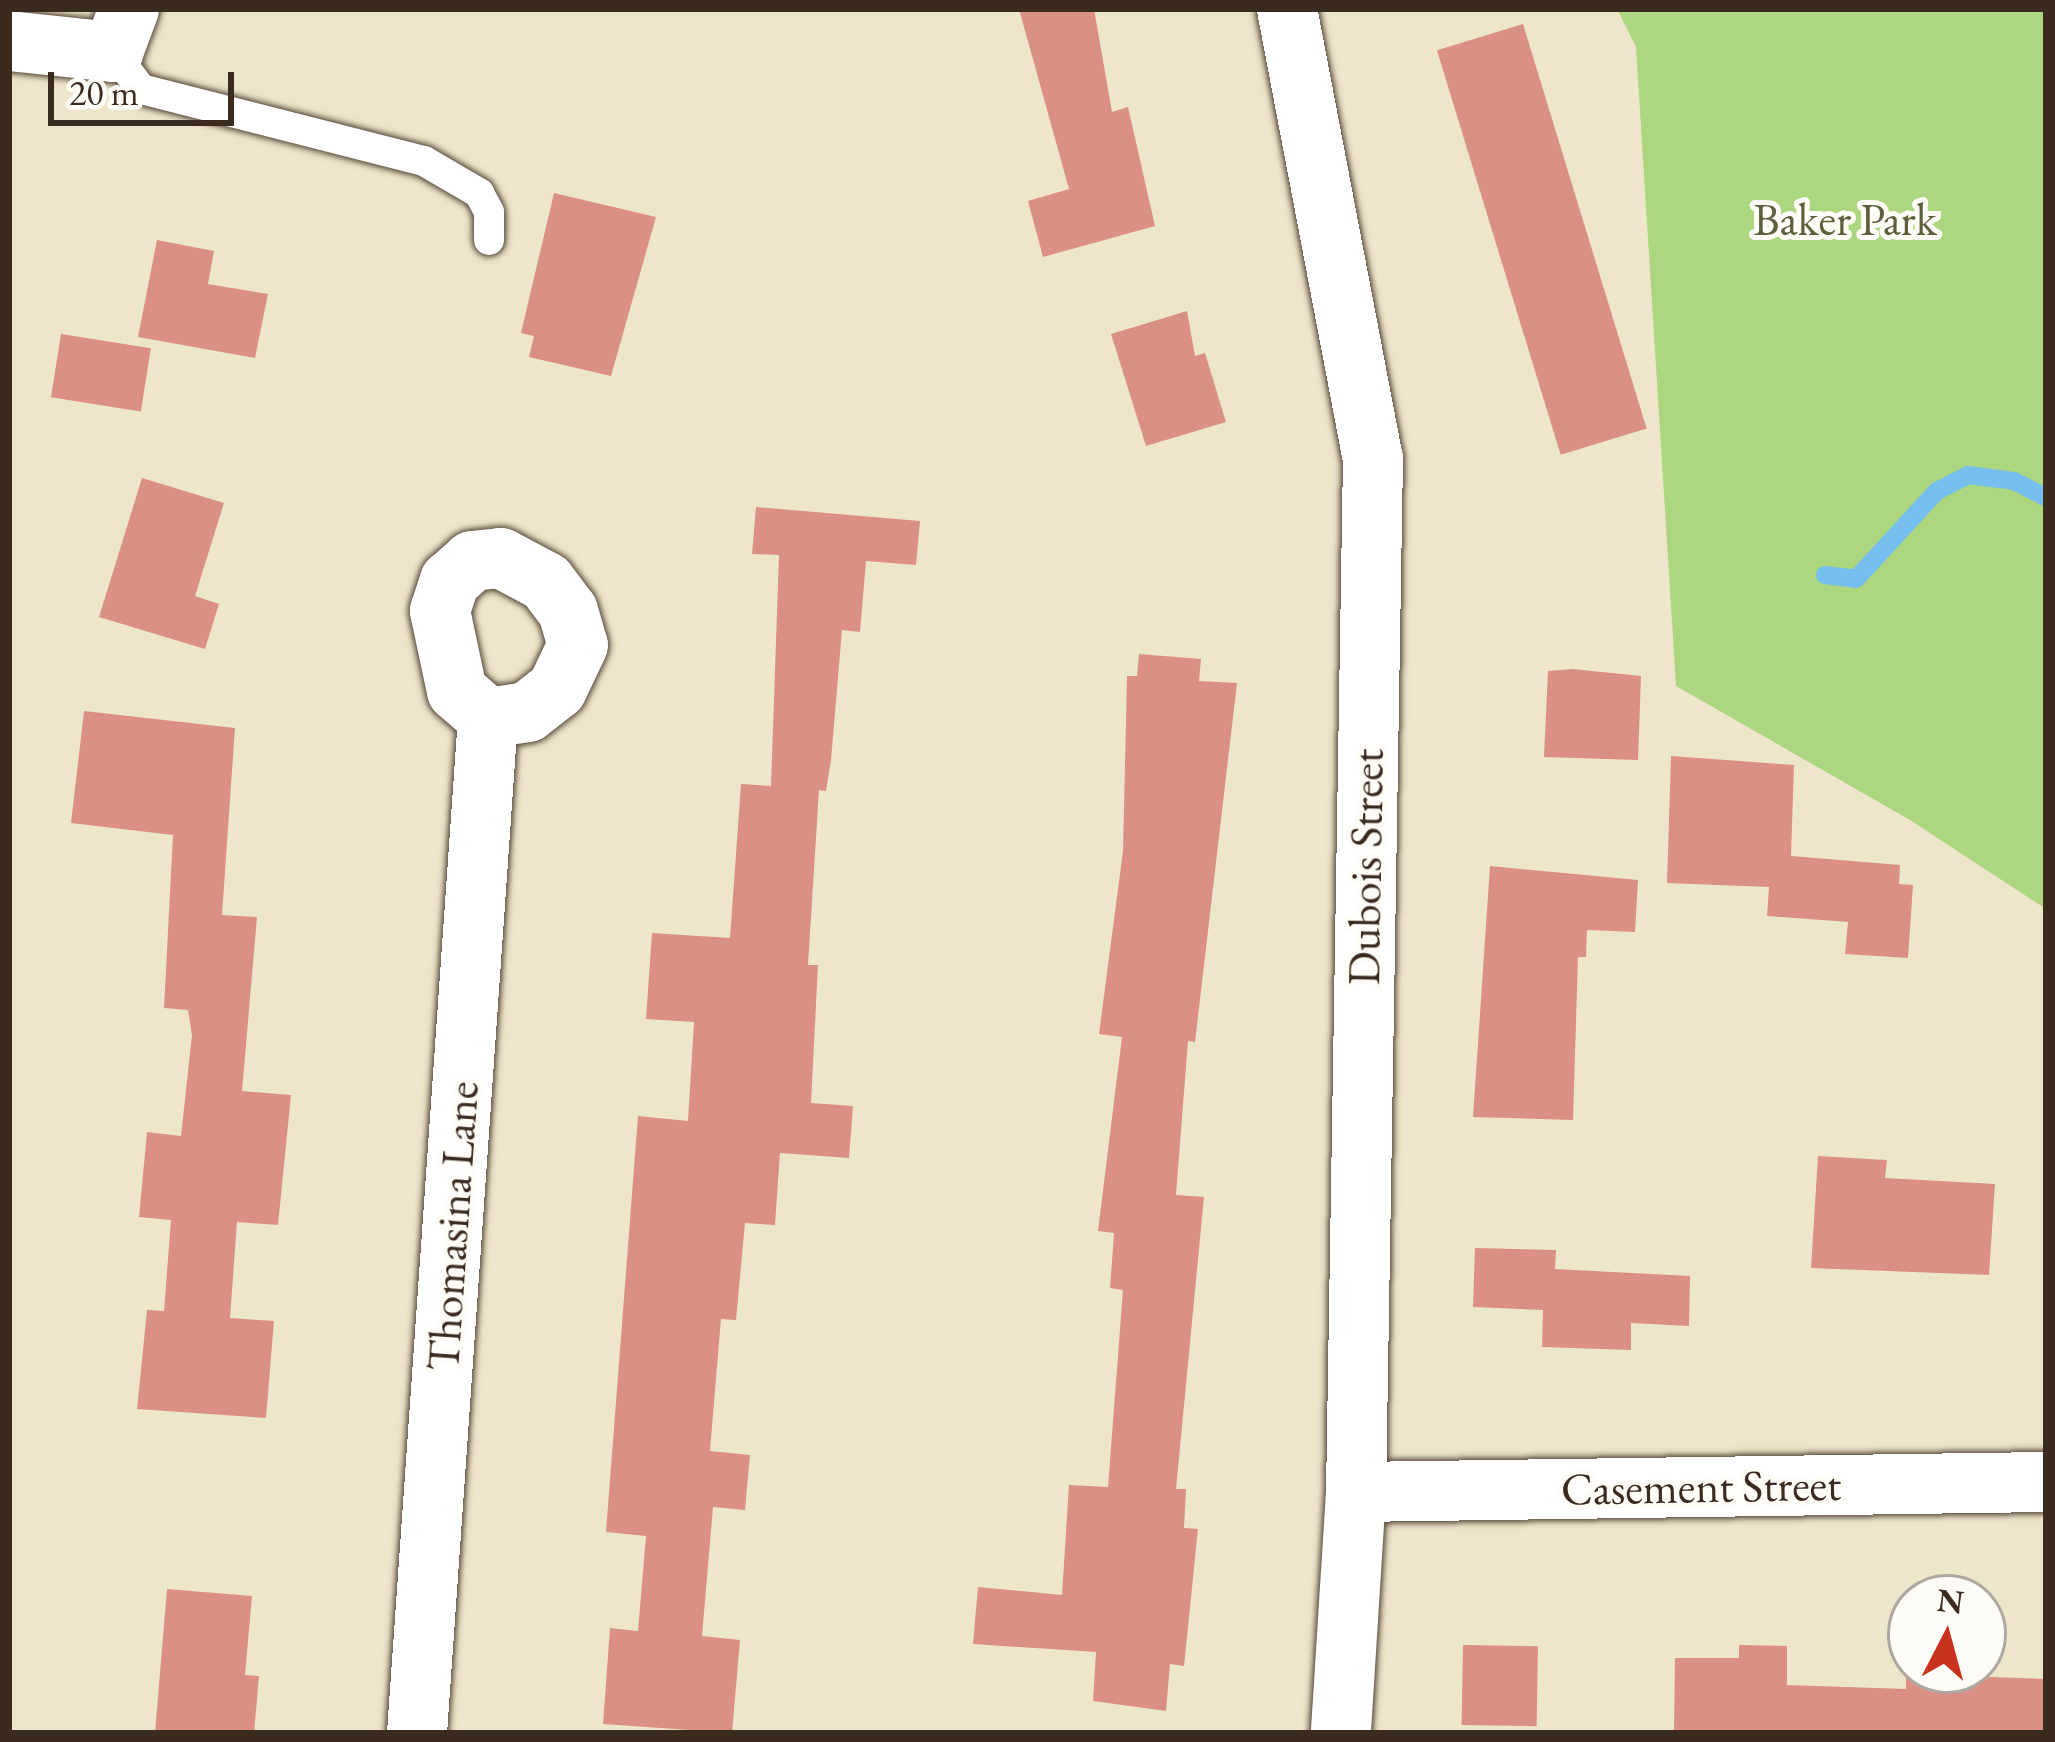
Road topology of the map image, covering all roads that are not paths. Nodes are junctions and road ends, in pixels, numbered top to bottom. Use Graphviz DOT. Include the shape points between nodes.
graph roads {
  1 [pos="1287,9"];
  2 [pos="121,30"];
  3 [pos="9,41"];
  4 [pos="489,240"];
  5 [pos="488,718"];
  6 [pos="2046,1482"];
  7 [pos="1356,1492"];
  8 [pos="417,1733"];
  9 [pos="1341,1733"];
  1 -- 7 [label="street, Dubois Street" via="1373,458"];
  2 -- 3 [label="street"];
  2 -- 4 [label="lane" via="141,89 424,161 479,194 490,212"];
  5 -- 8 [label="street, Thomasina Lane"];
  6 -- 7 [label="street, Casement Street"];
  7 -- 9 [label="street, Dubois Street"];
}
